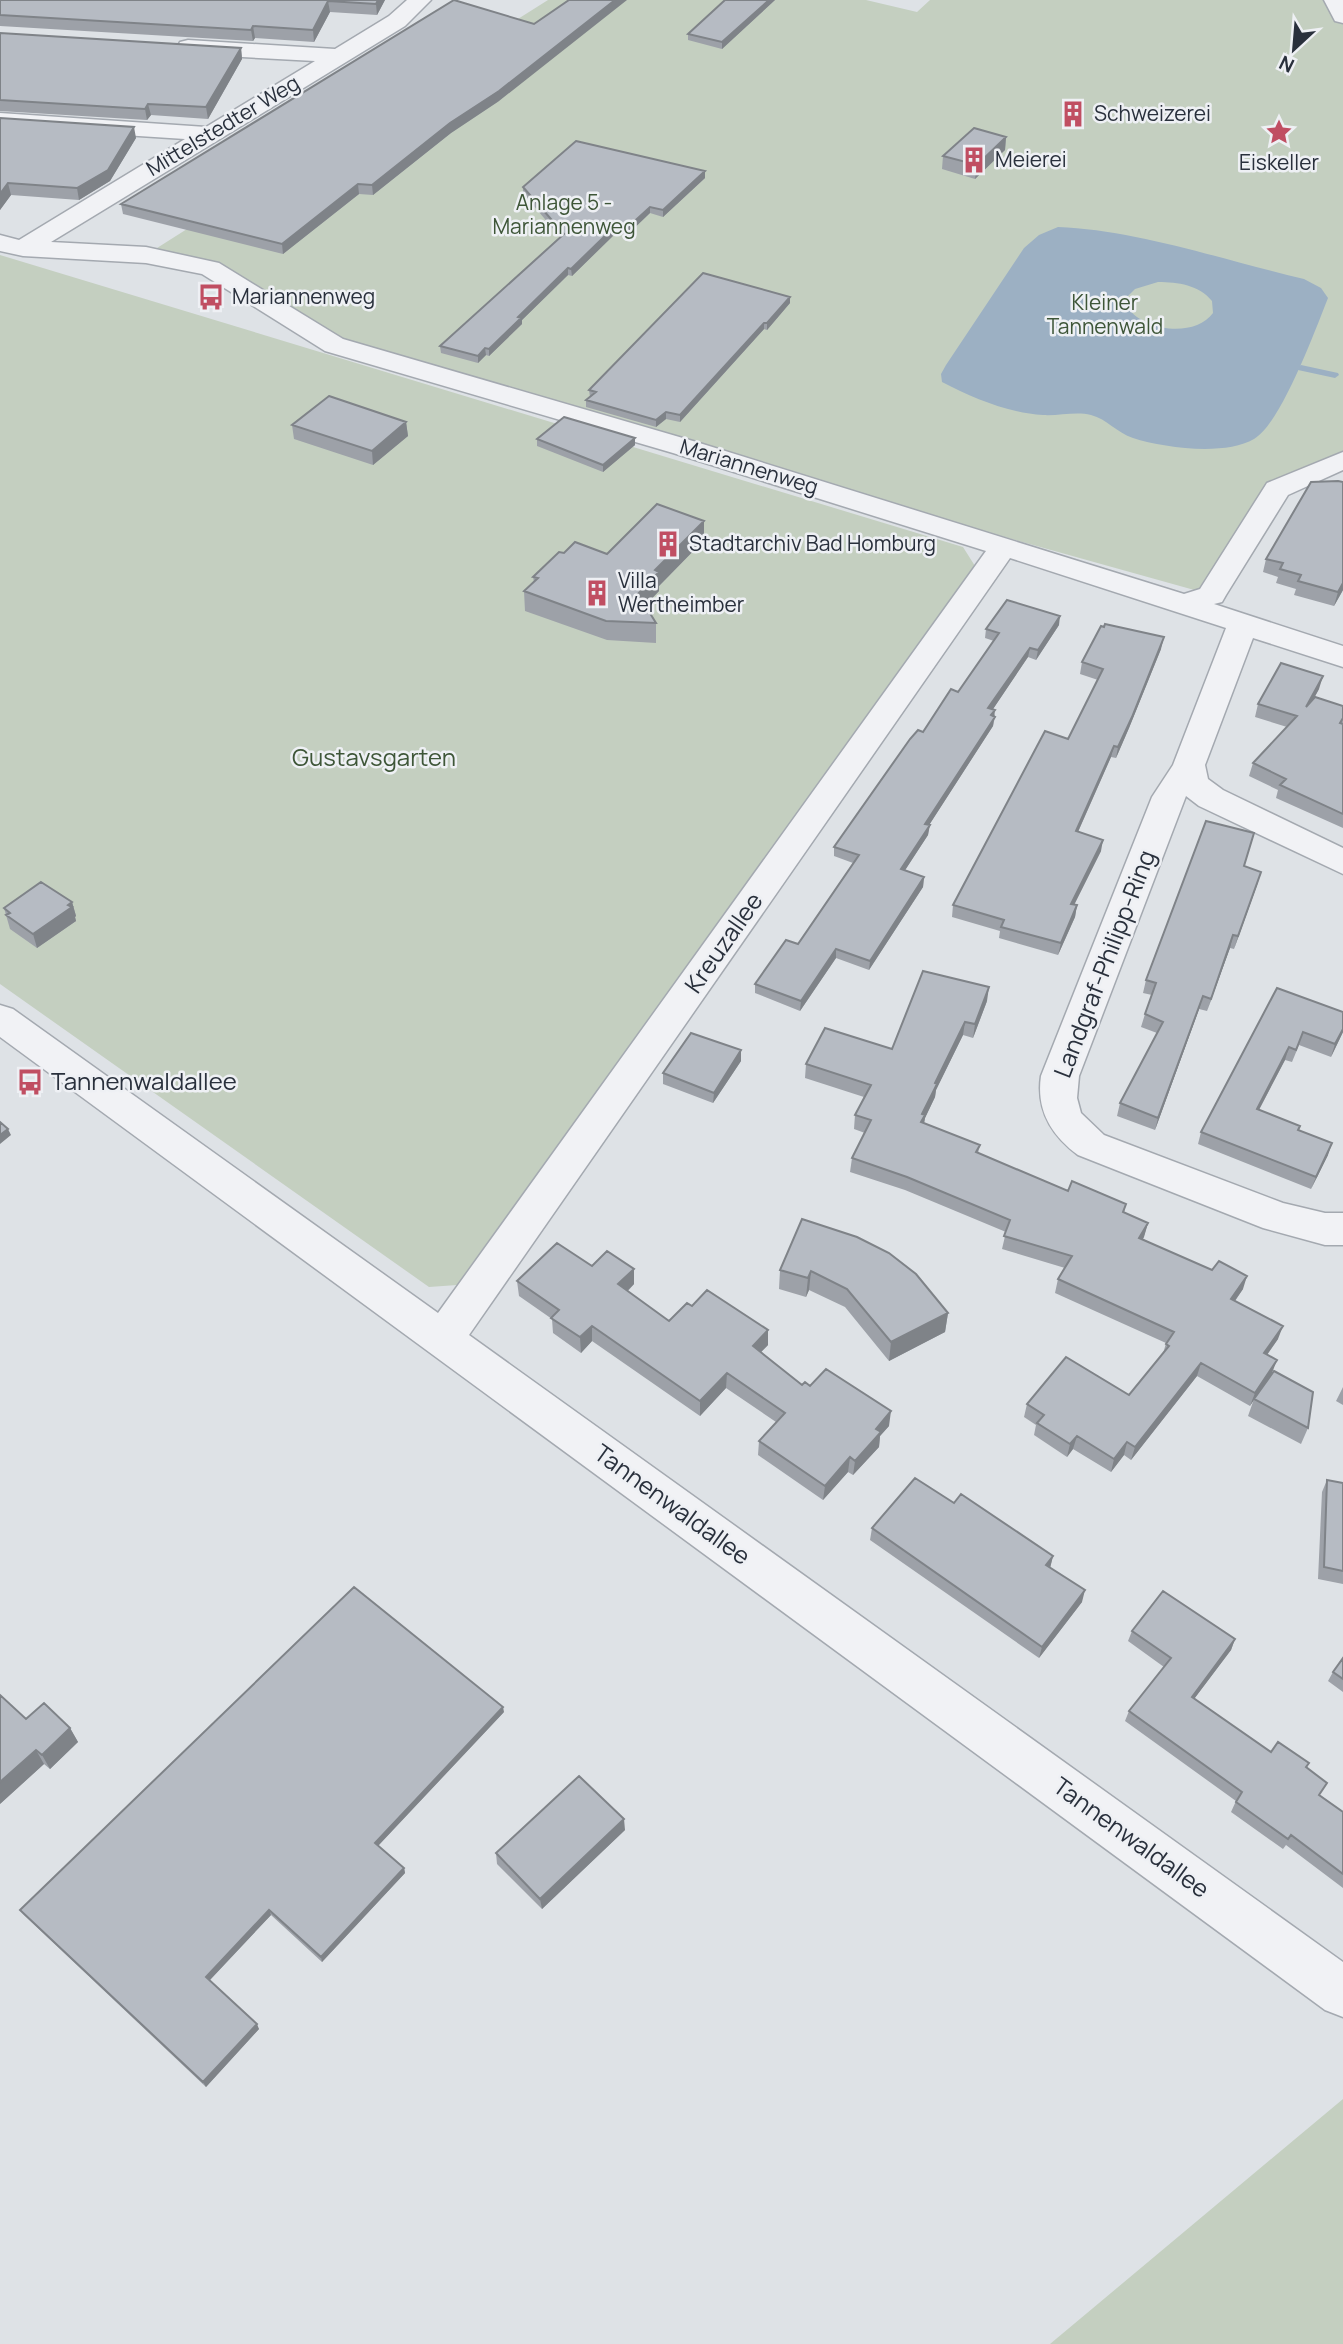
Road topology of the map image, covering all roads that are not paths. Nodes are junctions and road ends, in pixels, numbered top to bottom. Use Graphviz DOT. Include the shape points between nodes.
graph roads {
  1 [pos="420,0"];
  2 [pos="1335,0"];
  3 [pos="1343,16"];
  4 [pos="163,45"];
  5 [pos="339,57"];
  6 [pos="0,120"];
  7 [pos="211,134"];
  8 [pos="11,245"];
  9 [pos="1343,460"];
  10 [pos="1004,546"];
  11 [pos="1185,604"];
  12 [pos="1243,624"];
  13 [pos="1343,657"];
  14 [pos="1189,765"];
  15 [pos="1343,862"];
  16 [pos="0,1018"];
  17 [pos="1343,1229"];
  18 [pos="443,1339"];
  19 [pos="1343,1992"];
  1 -- 5 [label="street, Mittelstedter Weg" via="397,21"];
  2 -- 3 [label="street"];
  4 -- 5 [label="street"];
  5 -- 7 [label="street, Mittelstedter Weg"];
  6 -- 7 [label="street"];
  7 -- 8 [label="street, Mittelstedter Weg"];
  8 -- 10 [label="street, Mariannenweg" via="146,256 210,268 334,345"];
  9 -- 11 [label="street" via="1277,489 1211,595"];
  10 -- 11 [label="street, Mariannenweg"];
  10 -- 18 [label="street, Kreuzallee"];
  11 -- 12 [label="street, Mariannenweg"];
  12 -- 13 [label="street, Mariannenweg"];
  12 -- 14 [label="street, Landgraf-Philipp-Ring"];
  14 -- 15 [label="street" via="1190,779 1211,798"];
  14 -- 17 [label="street, Landgraf-Philipp-Ring" via="1164,810 1060,1076 1057,1100 1070,1127 1091,1145 1277,1217"];
  16 -- 18 [label="street, Tannenwaldallee"];
  18 -- 19 [label="street, Tannenwaldallee"];
}
